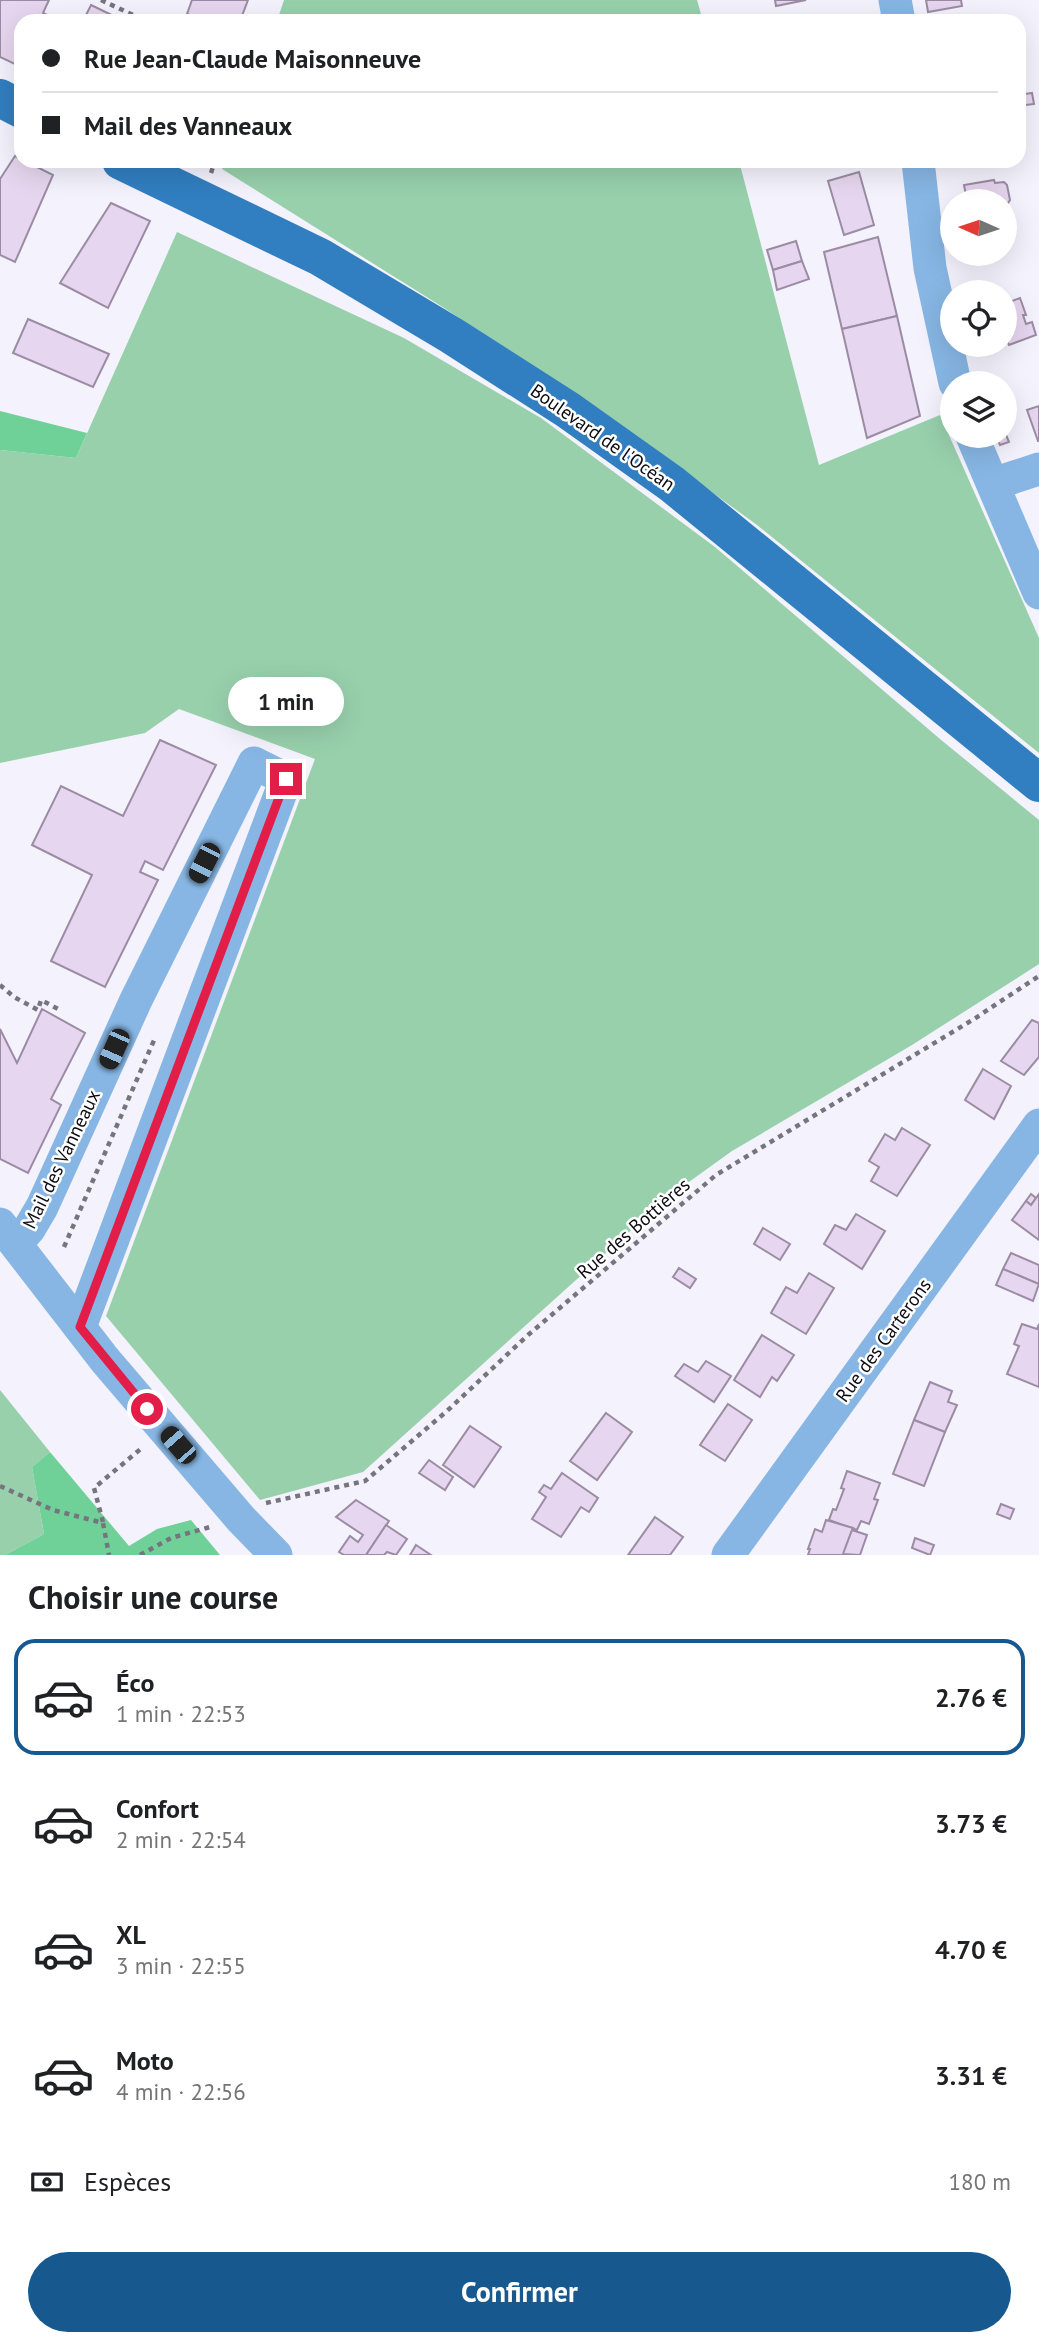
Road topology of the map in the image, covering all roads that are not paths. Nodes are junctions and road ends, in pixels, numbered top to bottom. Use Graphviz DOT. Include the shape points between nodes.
graph roads {
  1 [pos="136,168"];
  2 [pos="919,168"];
  3 [pos="952,371"];
  4 [pos="977,448"];
  5 [pos="1039,469"];
  6 [pos="993,484"];
  7 [pos="1039,593"];
  8 [pos="1039,783"];
  9 [pos="1039,1125"];
  10 [pos="7,1242"];
  11 [pos="80,1327"];
  12 [pos="276,1555"];
  13 [pos="728,1555"];
  1 -- 8 [label="main road, Boulevard de l'Océan" via="320,257 568,410 672,484"];
  2 -- 3 [label="street" via="930,268"];
  4 -- 6 [label="street"];
  5 -- 6 [label="street"];
  6 -- 7 [label="street"];
  9 -- 13 [label="street, Rue des Carterons"];
  10 -- 11 [label="street"];
  10 -- 11 [label="street, Mail des Vanneaux" via="29,1229 42,1208 142,988 254,763 286,779"];
  11 -- 12 [label="street"];
}
